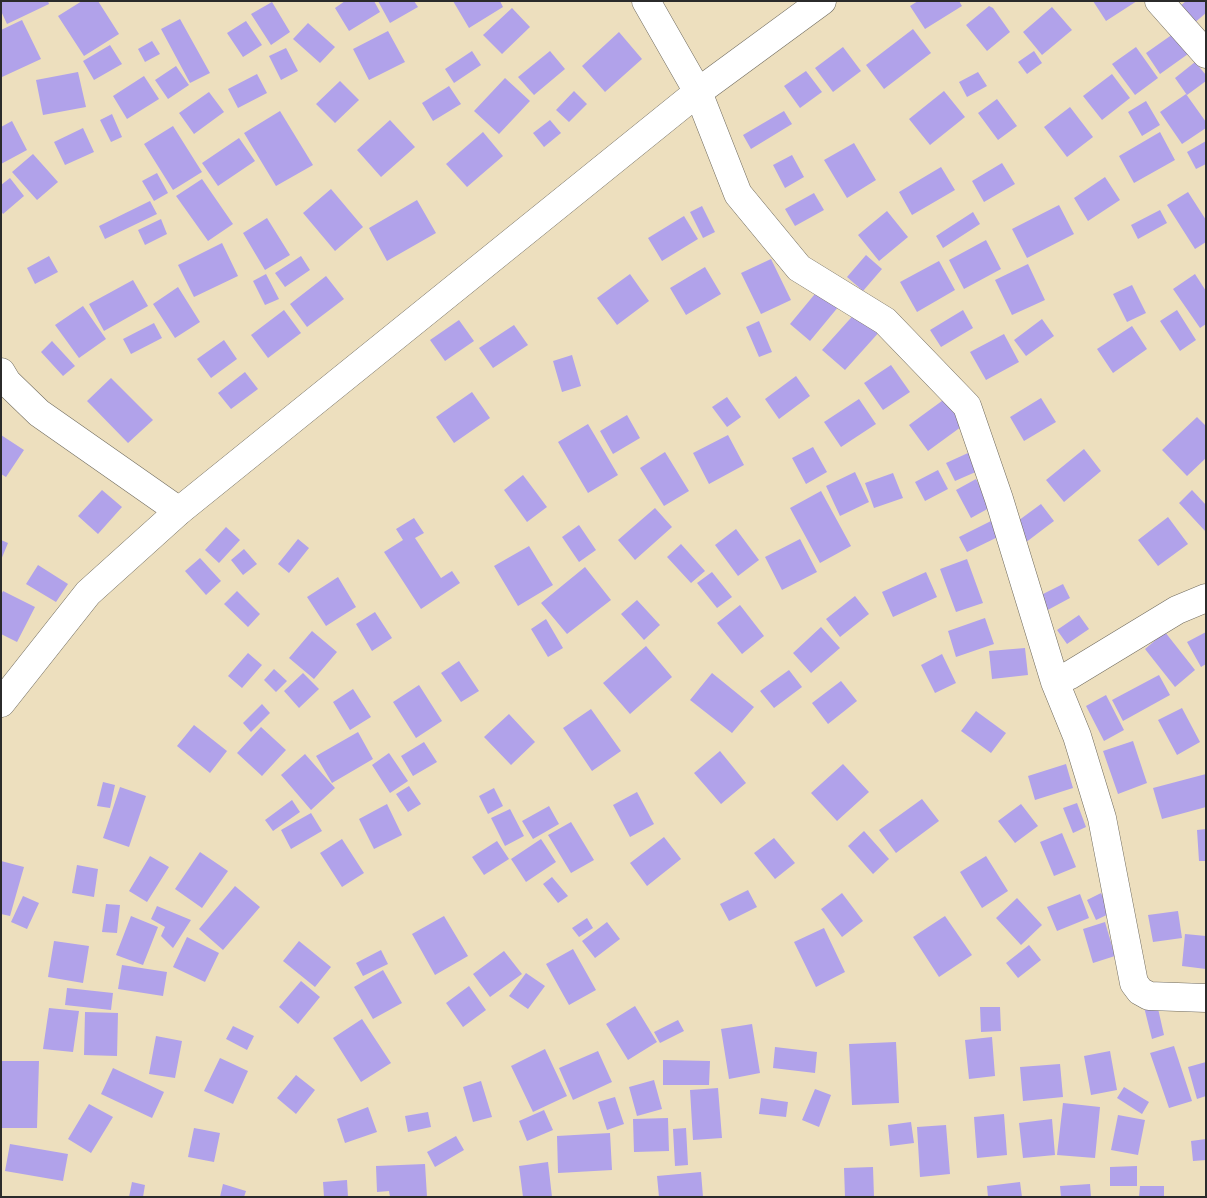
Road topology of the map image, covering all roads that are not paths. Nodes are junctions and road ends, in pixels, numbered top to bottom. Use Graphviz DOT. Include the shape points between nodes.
graph roads {
  1 [pos="646,1"];
  2 [pos="822,1"];
  3 [pos="1160,1"];
  4 [pos="1206,54"];
  5 [pos="698,92"];
  6 [pos="1,372"];
  7 [pos="179,511"];
  8 [pos="1206,598"];
  9 [pos="1055,682"];
  10 [pos="1,704"];
  11 [pos="1206,998"];
  1 -- 5 [label="street"];
  2 -- 5 [label="street"];
  3 -- 4 [label="street"];
  5 -- 7 [label="street"];
  5 -- 9 [label="street" via="738,194 799,268 885,321 967,406"];
  6 -- 7 [label="street" via="39,413"];
  7 -- 10 [label="street" via="88,593"];
  8 -- 9 [label="street" via="1177,610"];
  9 -- 11 [label="street" via="1077,736 1102,818 1134,983 1148,996"];
}
